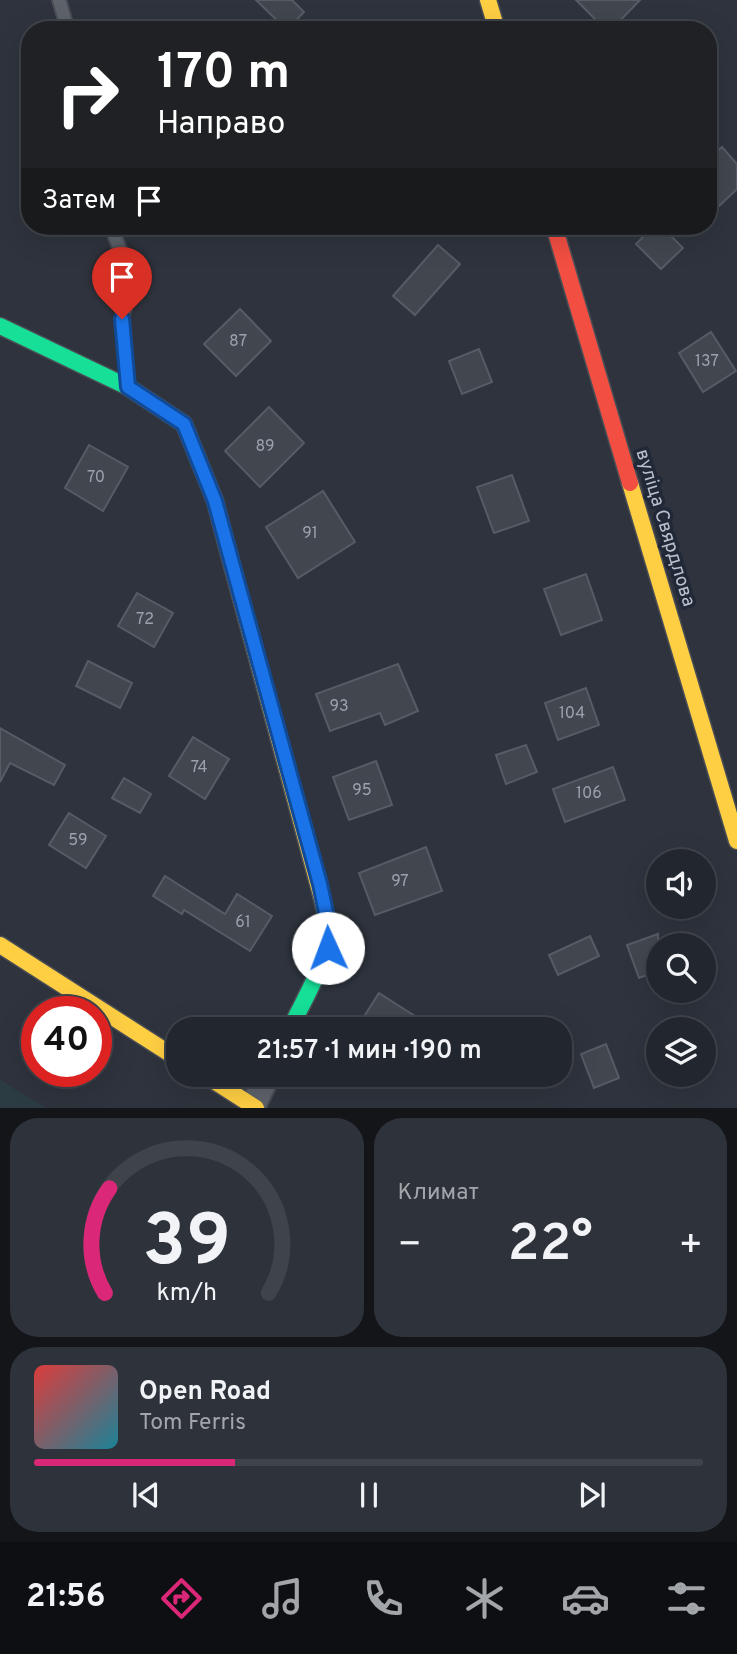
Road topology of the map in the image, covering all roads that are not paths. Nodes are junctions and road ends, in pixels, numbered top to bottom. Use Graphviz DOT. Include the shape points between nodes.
graph roads {
  1 [pos="59,0"];
  2 [pos="488,0"];
  3 [pos="65,21"];
  4 [pos="494,21"];
  5 [pos="114,235"];
  6 [pos="557,235"];
  7 [pos="0,327"];
  8 [pos="128,387"];
  9 [pos="737,841"];
  10 [pos="0,945"];
  11 [pos="295,1017"];
  12 [pos="166,1051"];
  13 [pos="223,1087"];
  14 [pos="262,1087"];
  15 [pos="254,1107"];
  1 -- 3 [label="lane"];
  2 -- 4 [label="street"];
  5 -- 8 [label="lane" via="132,282 122,319"];
  6 -- 9 [label="street, вуліца Свярдлова"];
  7 -- 8 [label="street"];
  8 -- 11 [label="street" via="184,424 215,501 320,884 328,948"];
  10 -- 12 [label="street"];
  13 -- 15 [label="street"];
  14 -- 15 [label="street"];
}
